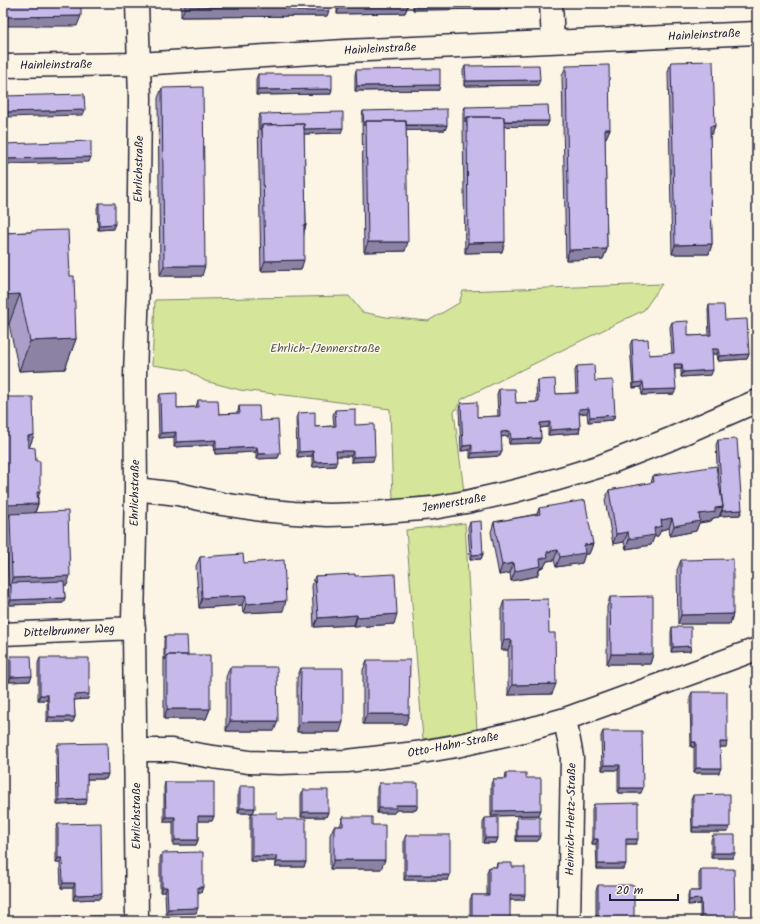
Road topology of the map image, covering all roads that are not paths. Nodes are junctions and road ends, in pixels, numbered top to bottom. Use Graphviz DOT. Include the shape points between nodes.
graph roads {
  1 [pos="137,3"];
  2 [pos="551,3"];
  3 [pos="757,33"];
  4 [pos="553,41"];
  5 [pos="139,64"];
  6 [pos="3,66"];
  7 [pos="757,401"];
  8 [pos="136,489"];
  9 [pos="134,628"];
  10 [pos="3,634"];
  11 [pos="757,649"];
  12 [pos="565,718"];
  13 [pos="136,750"];
  14 [pos="137,921"];
  15 [pos="569,921"];
  1 -- 5 [label="street, Ehrlichstraße"];
  2 -- 4 [label="street"];
  3 -- 4 [label="street, Hainleinstraße"];
  4 -- 5 [label="street, Hainleinstraße"];
  5 -- 6 [label="street, Hainleinstraße"];
  5 -- 8 [label="street, Ehrlichstraße"];
  7 -- 8 [label="street, Jennerstraße" via="601,466 515,491 432,508 361,514 294,513"];
  8 -- 9 [label="street, Ehrlichstraße"];
  9 -- 10 [label="street, Dittelbrunner Weg"];
  9 -- 13 [label="street, Ehrlichstraße"];
  11 -- 12 [label="street, Otto-Hahn-Straße"];
  12 -- 13 [label="street, Otto-Hahn-Straße" via="523,731 456,746 347,761 249,762 172,750"];
  12 -- 15 [label="street, Heinrich-Hertz-Straße" via="572,758"];
  13 -- 14 [label="street, Ehrlichstraße"];
}
